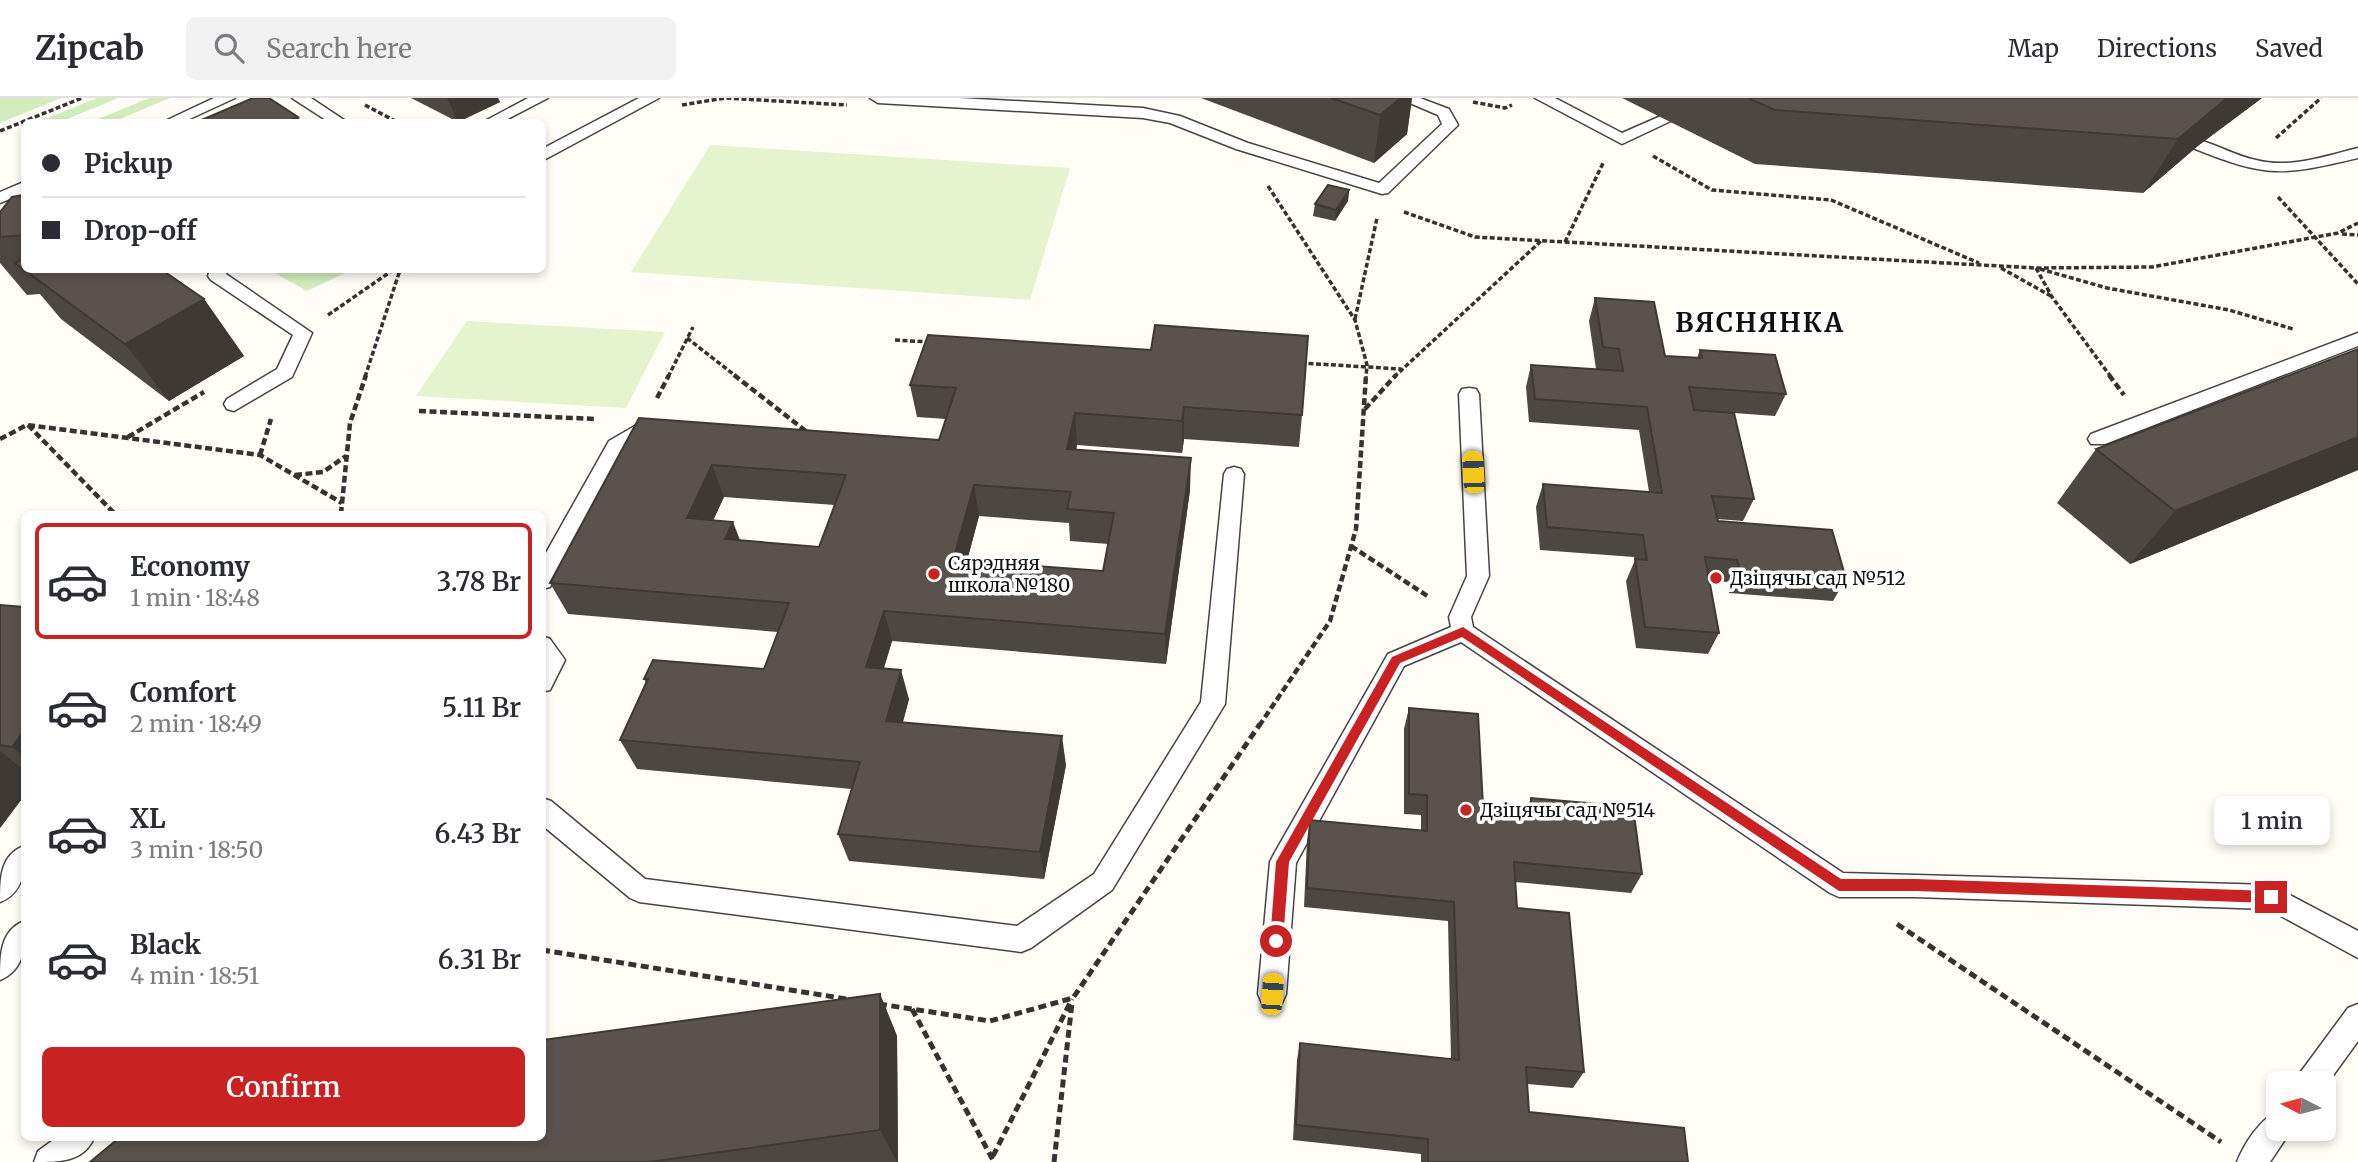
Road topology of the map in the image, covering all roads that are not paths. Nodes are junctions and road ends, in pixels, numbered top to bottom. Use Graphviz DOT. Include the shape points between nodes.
graph roads {
  1 [pos="226,98"];
  2 [pos="300,98"];
  3 [pos="540,98"];
  4 [pos="652,98"];
  5 [pos="878,98"];
  6 [pos="1406,98"];
  7 [pos="1543,98"];
  8 [pos="178,119"];
  9 [pos="334,119"];
  10 [pos="497,119"];
  11 [pos="1667,119"];
  12 [pos="2199,145"];
  13 [pos="2358,153"];
  14 [pos="546,154"];
  15 [pos="21,188"];
  16 [pos="0,198"];
  17 [pos="218,273"];
  18 [pos="2349,341"];
  19 [pos="1469,394"];
  20 [pos="234,404"];
  21 [pos="671,429"];
  22 [pos="2098,439"];
  23 [pos="1234,474"];
  24 [pos="546,575"];
  25 [pos="1463,632"];
  26 [pos="546,650"];
  27 [pos="546,675"];
  28 [pos="546,812"];
  29 [pos="21,937"];
  30 [pos="2358,945"];
  31 [pos="0,967"];
  32 [pos="1272,994"];
  33 [pos="2358,1018"];
  34 [pos="2319,1071"];
  35 [pos="75,1141"];
  36 [pos="2267,1141"];
  37 [pos="49,1162"];
  38 [pos="2252,1162"];
  1 -- 8 [label="lane"];
  2 -- 9 [label="lane"];
  3 -- 10 [label="lane"];
  4 -- 14 [label="lane"];
  5 -- 6 [label="lane" via="1143,113 1174,119 1242,146 1382,189 1450,125 1444,112"];
  7 -- 11 [label="lane" via="1619,138"];
  12 -- 13 [label="lane" via="2272,168"];
  15 -- 16 [label="lane"];
  17 -- 20 [label="lane" via="303,333 285,373"];
  18 -- 22 [label="lane"];
  19 -- 25 [label="lane" via="1478,576 1460,617"];
  21 -- 24 [label="lane" via="645,427 616,446"];
  23 -- 28 [label="lane" via="1213,704 1103,882 1021,939 639,890"];
  25 -- 30 [label="lane" via="1839,885 2271,897"];
  25 -- 32 [label="lane" via="1396,660 1283,862"];
  26 -- 27 [label="lane" via="553,660"];
  29 -- 31 [label="lane"];
  33 -- 34 [label="lane"];
  35 -- 37 [label="lane"];
  36 -- 38 [label="lane"];
}
